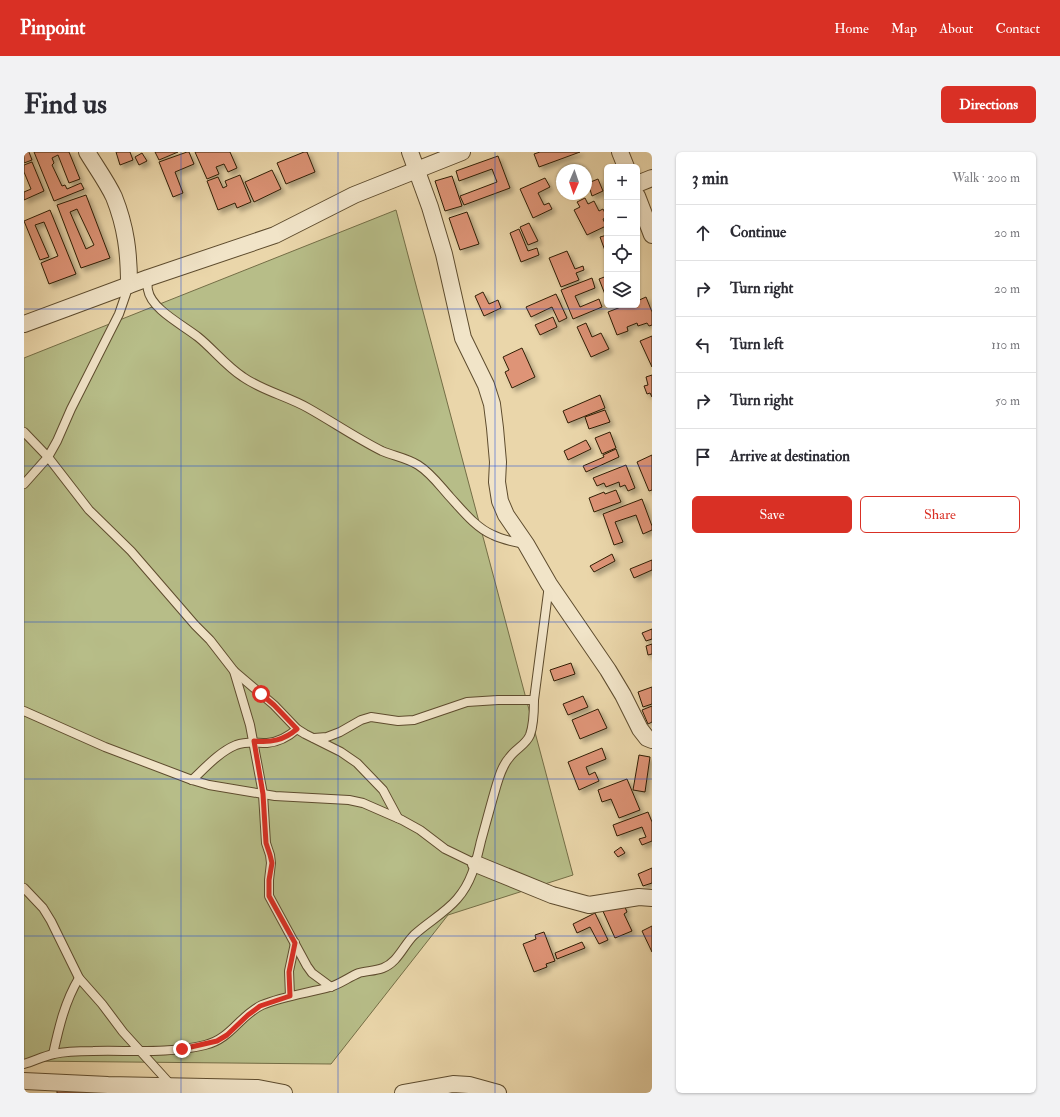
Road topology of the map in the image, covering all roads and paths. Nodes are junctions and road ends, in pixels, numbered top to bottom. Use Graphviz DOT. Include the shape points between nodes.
graph roads {
  1 [pos="87,152"];
  2 [pos="410,152"];
  3 [pos="462,152"];
  4 [pos="620,152"];
  5 [pos="625,164"];
  6 [pos="417,170"];
  7 [pos="652,178"];
  8 [pos="640,183"];
  9 [pos="639,200"];
  10 [pos="652,235"];
  11 [pos="148,278"];
  12 [pos="130,285"];
  13 [pos="24,324"];
  14 [pos="24,432"];
  15 [pos="48,457"];
  16 [pos="24,484"];
  17 [pos="526,544"];
  18 [pos="549,584"];
  19 [pos="234,671"];
  20 [pos="534,700"];
  21 [pos="24,711"];
  22 [pos="297,729"];
  23 [pos="314,738"];
  24 [pos="652,740"];
  25 [pos="254,741"];
  26 [pos="192,780"];
  27 [pos="263,794"];
  28 [pos="398,818"];
  29 [pos="476,864"];
  30 [pos="24,888"];
  31 [pos="652,898"];
  32 [pos="295,943"];
  33 [pos="79,978"];
  34 [pos="331,987"];
  35 [pos="290,996"];
  36 [pos="142,1051"];
  37 [pos="53,1054"];
  38 [pos="24,1064"];
  39 [pos="24,1081"];
  40 [pos="173,1087"];
  41 [pos="284,1093"];
  42 [pos="403,1093"];
  43 [pos="498,1093"];
  1 -- 12 [label="street" via="113,196 125,229"];
  2 -- 6 [label="street"];
  3 -- 6 [label="street"];
  4 -- 5 [label="street"];
  6 -- 11 [label="street" via="354,195 275,235"];
  6 -- 17 [label="street" via="444,254 463,338 486,385 492,404 500,502"];
  7 -- 8 [label="street"];
  9 -- 10 [label="street"];
  11 -- 12 [label="street"];
  11 -- 17 [label="lane" via="148,291 160,309 201,339 242,377 301,405 383,451 417,464 427,471 482,528 499,538"];
  12 -- 13 [label="street"];
  12 -- 15 [label="lane" via="119,314"];
  14 -- 15 [label="lane"];
  15 -- 16 [label="lane"];
  15 -- 19 [label="lane" via="89,510 131,551"];
  17 -- 18 [label="street"];
  18 -- 20 [label="lane"];
  18 -- 24 [label="street" via="608,670 640,729"];
  19 -- 22 [label="lane" via="274,705"];
  19 -- 25 [label="lane"];
  20 -- 23 [label="lane" via="467,702 414,720 398,721 371,717 327,737"];
  20 -- 29 [label="lane" via="530,735 503,767"];
  21 -- 26 [label="lane" via="105,747"];
  22 -- 23 [label="lane"];
  22 -- 25 [label="lane" via="279,740 266,743"];
  23 -- 28 [label="lane" via="357,763 383,790"];
  25 -- 26 [label="lane" via="226,750"];
  25 -- 27 [label="lane"];
  26 -- 27 [label="lane"];
  27 -- 28 [label="lane" via="349,800 363,803"];
  27 -- 32 [label="lane" via="266,843 272,863 269,896"];
  28 -- 29 [label="lane" via="454,854"];
  29 -- 31 [label="street" via="552,895 589,905 639,897"];
  29 -- 34 [label="lane" via="458,898 413,937 394,960 384,967 357,974"];
  30 -- 33 [label="lane" via="43,908 51,921"];
  32 -- 34 [label="lane" via="312,973"];
  32 -- 35 [label="lane" via="289,972"];
  33 -- 36 [label="lane"];
  33 -- 37 [label="lane" via="66,1004"];
  34 -- 35 [label="lane"];
  35 -- 36 [label="lane" via="260,1006 217,1041 182,1049"];
  36 -- 37 [label="lane" via="80,1051"];
  36 -- 40 [label="lane"];
  37 -- 38 [label="lane"];
  39 -- 40 [label="street"];
  40 -- 41 [label="street" via="258,1088"];
  42 -- 43 [label="street" via="453,1084 469,1085"];
}
